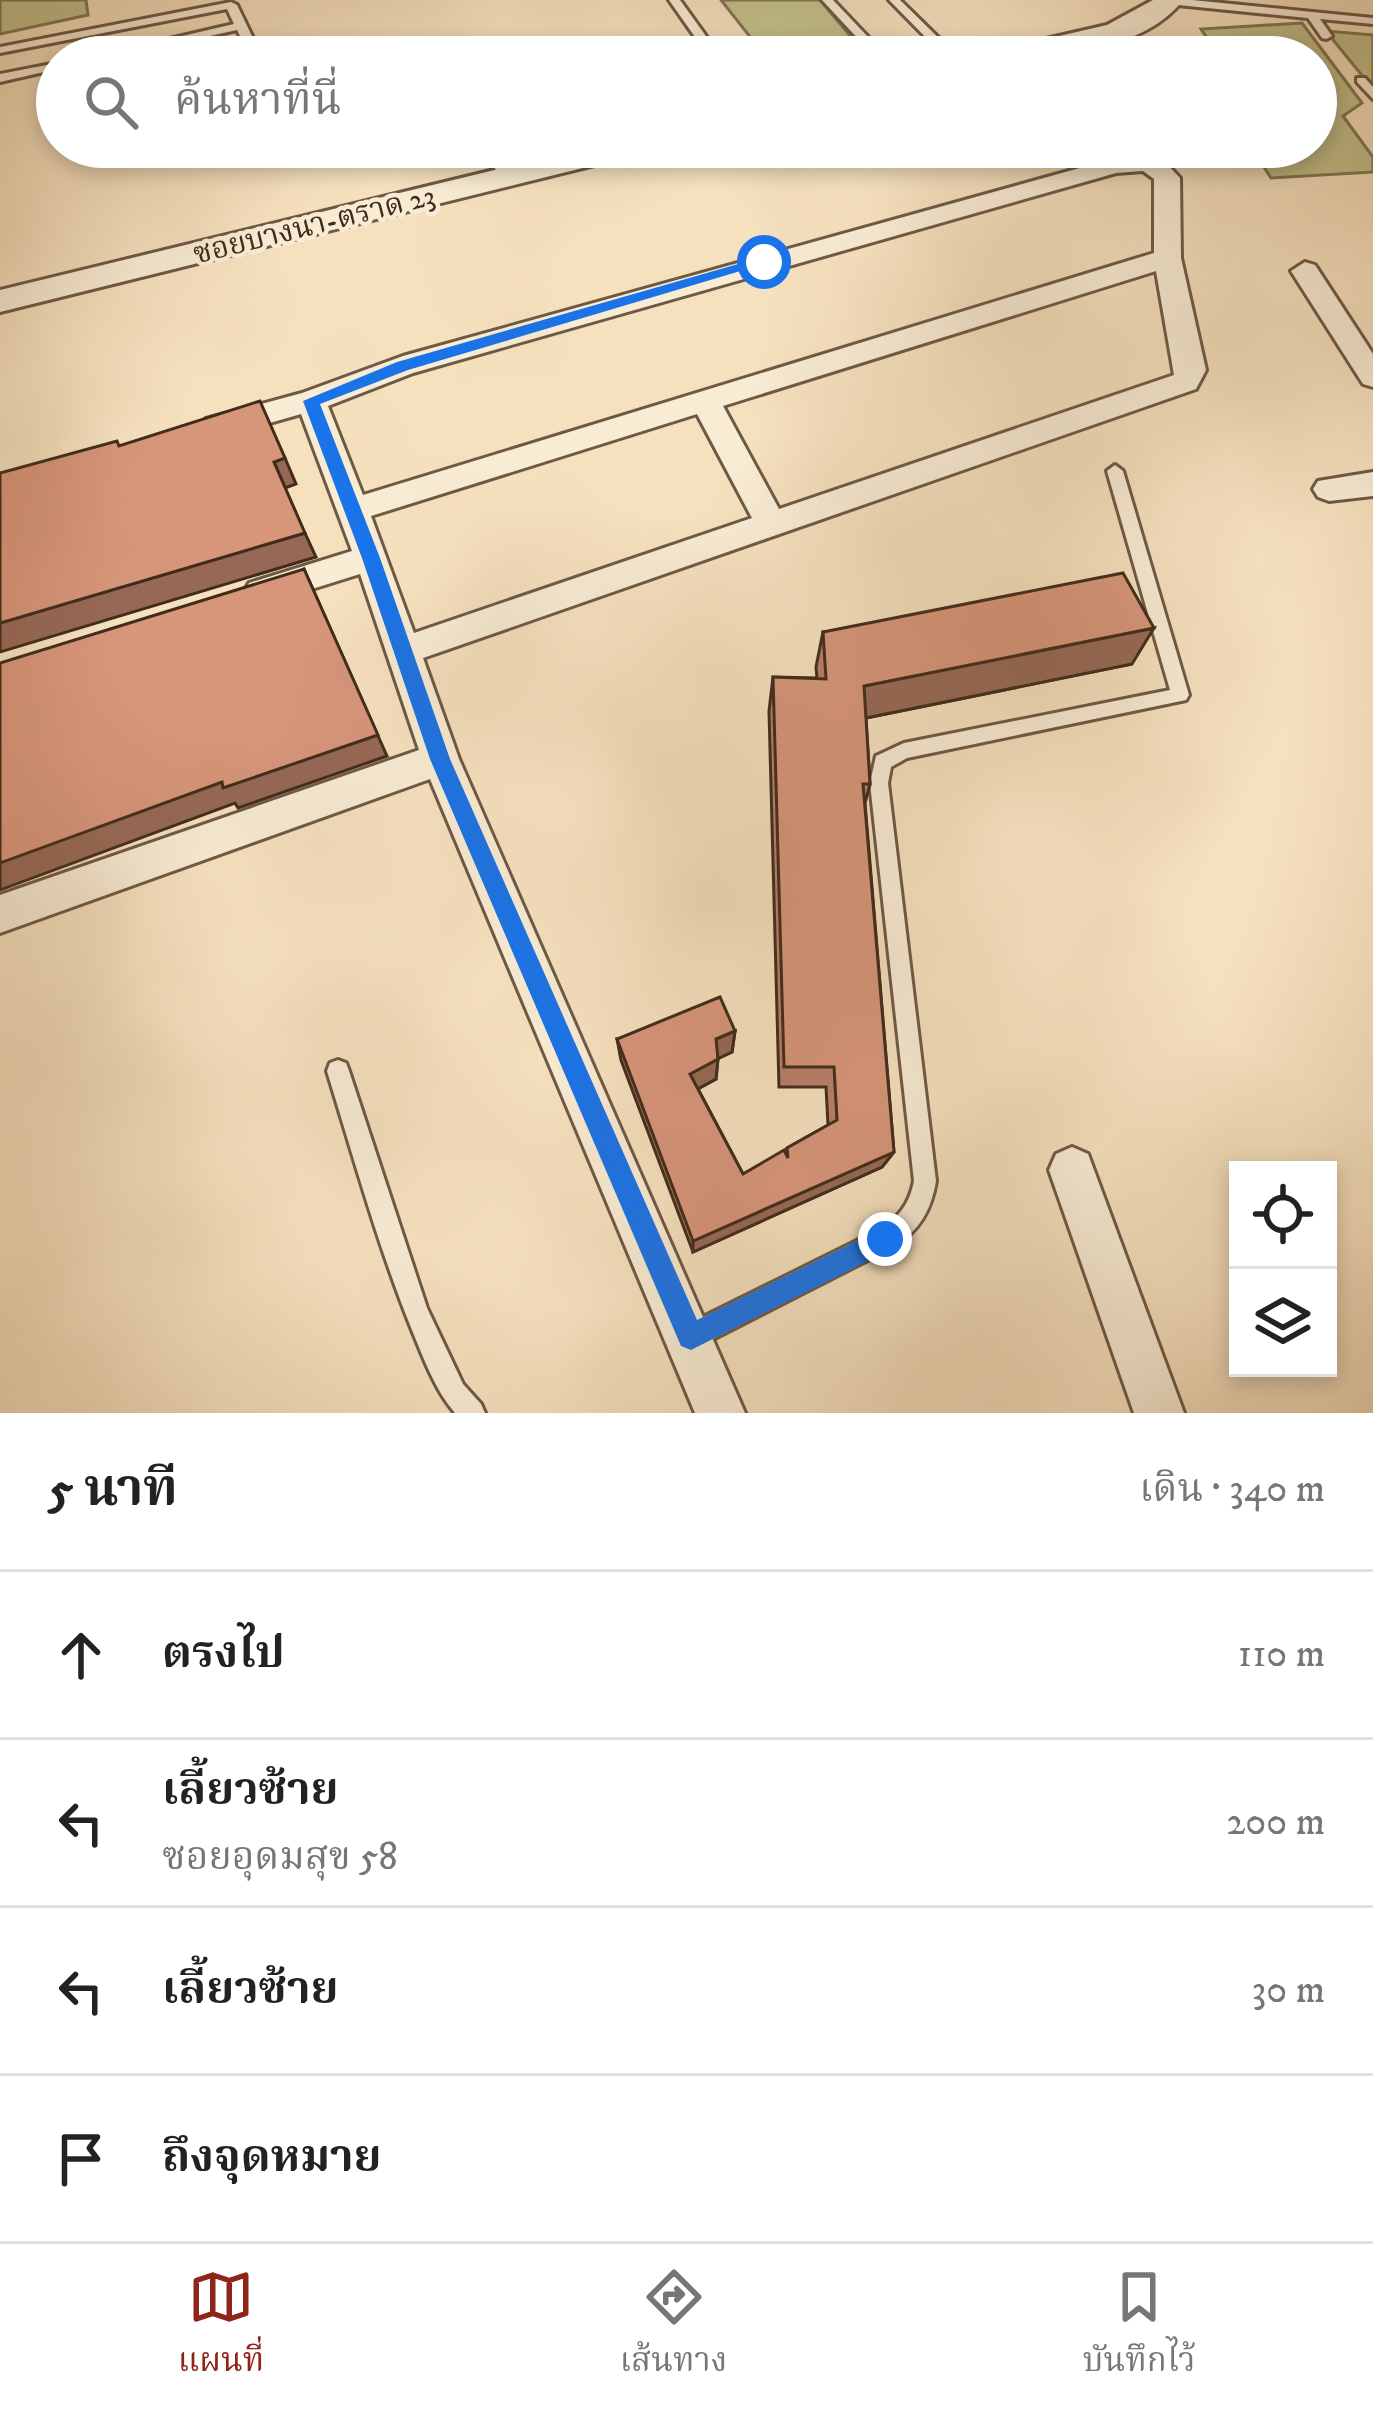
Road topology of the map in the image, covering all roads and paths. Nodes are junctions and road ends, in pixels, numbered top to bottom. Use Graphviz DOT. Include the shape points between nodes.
graph roads {
  1 [pos="674,0"];
  2 [pos="827,0"];
  3 [pos="894,0"];
  4 [pos="1168,1"];
  5 [pos="1312,16"];
  6 [pos="1373,21"];
  7 [pos="241,26"];
  8 [pos="72,36"];
  9 [pos="195,36"];
  10 [pos="246,36"];
  11 [pos="700,36"];
  12 [pos="861,36"];
  13 [pos="931,36"];
  14 [pos="1089,36"];
  15 [pos="1326,36"];
  16 [pos="36,43"];
  17 [pos="0,50"];
  18 [pos="36,70"];
  19 [pos="0,78"];
  20 [pos="1360,80"];
  21 [pos="1373,95"];
  22 [pos="477,168"];
  23 [pos="1115,168"];
  24 [pos="1156,168"];
  25 [pos="1167,258"];
  26 [pos="1305,272"];
  27 [pos="0,301"];
  28 [pos="1373,377"];
  29 [pos="311,401"];
  30 [pos="706,402"];
  31 [pos="178,438"];
  32 [pos="1115,471"];
  33 [pos="1373,484"];
  34 [pos="1329,489"];
  35 [pos="352,510"];
  36 [pos="772,525"];
  37 [pos="371,558"];
  38 [pos="218,605"];
  39 [pos="405,650"];
  40 [pos="440,759"];
  41 [pos="0,914"];
  42 [pos="338,1071"];
  43 [pos="1072,1170"];
  44 [pos="691,1337"];
  45 [pos="472,1413"];
  46 [pos="721,1413"];
  47 [pos="1159,1413"];
  1 -- 11 [label="lane"];
  2 -- 12 [label="lane"];
  3 -- 13 [label="lane"];
  4 -- 5 [label="lane"];
  4 -- 14 [label="street" via="1130,26"];
  5 -- 6 [label="lane"];
  5 -- 15 [label="lane"];
  7 -- 8 [label="lane" via="231,5"];
  7 -- 9 [label="lane"];
  7 -- 10 [label="lane"];
  16 -- 17 [label="lane"];
  18 -- 19 [label="lane"];
  20 -- 21 [label="lane"];
  22 -- 27 [label="street, ซอยบางนา-ตราด 23"];
  23 -- 29 [label="street" via="403,366"];
  24 -- 25 [label="street" via="1167,178"];
  25 -- 30 [label="street"];
  25 -- 36 [label="street" via="1191,370 1186,382"];
  26 -- 28 [label="street"];
  29 -- 31 [label="street"];
  29 -- 35 [label="street"];
  30 -- 35 [label="street"];
  30 -- 36 [label="street"];
  32 -- 44 [label="lane" via="1180,695 904,751 883,762 922,1204 904,1228"];
  33 -- 34 [label="street"];
  35 -- 37 [label="street"];
  36 -- 39 [label="street"];
  37 -- 38 [label="street"];
  37 -- 39 [label="street"];
  39 -- 40 [label="street"];
  40 -- 41 [label="street"];
  40 -- 44 [label="street"];
  42 -- 45 [label="lane" via="433,1352 458,1404"];
  43 -- 47 [label="street"];
  44 -- 46 [label="street"];
}
